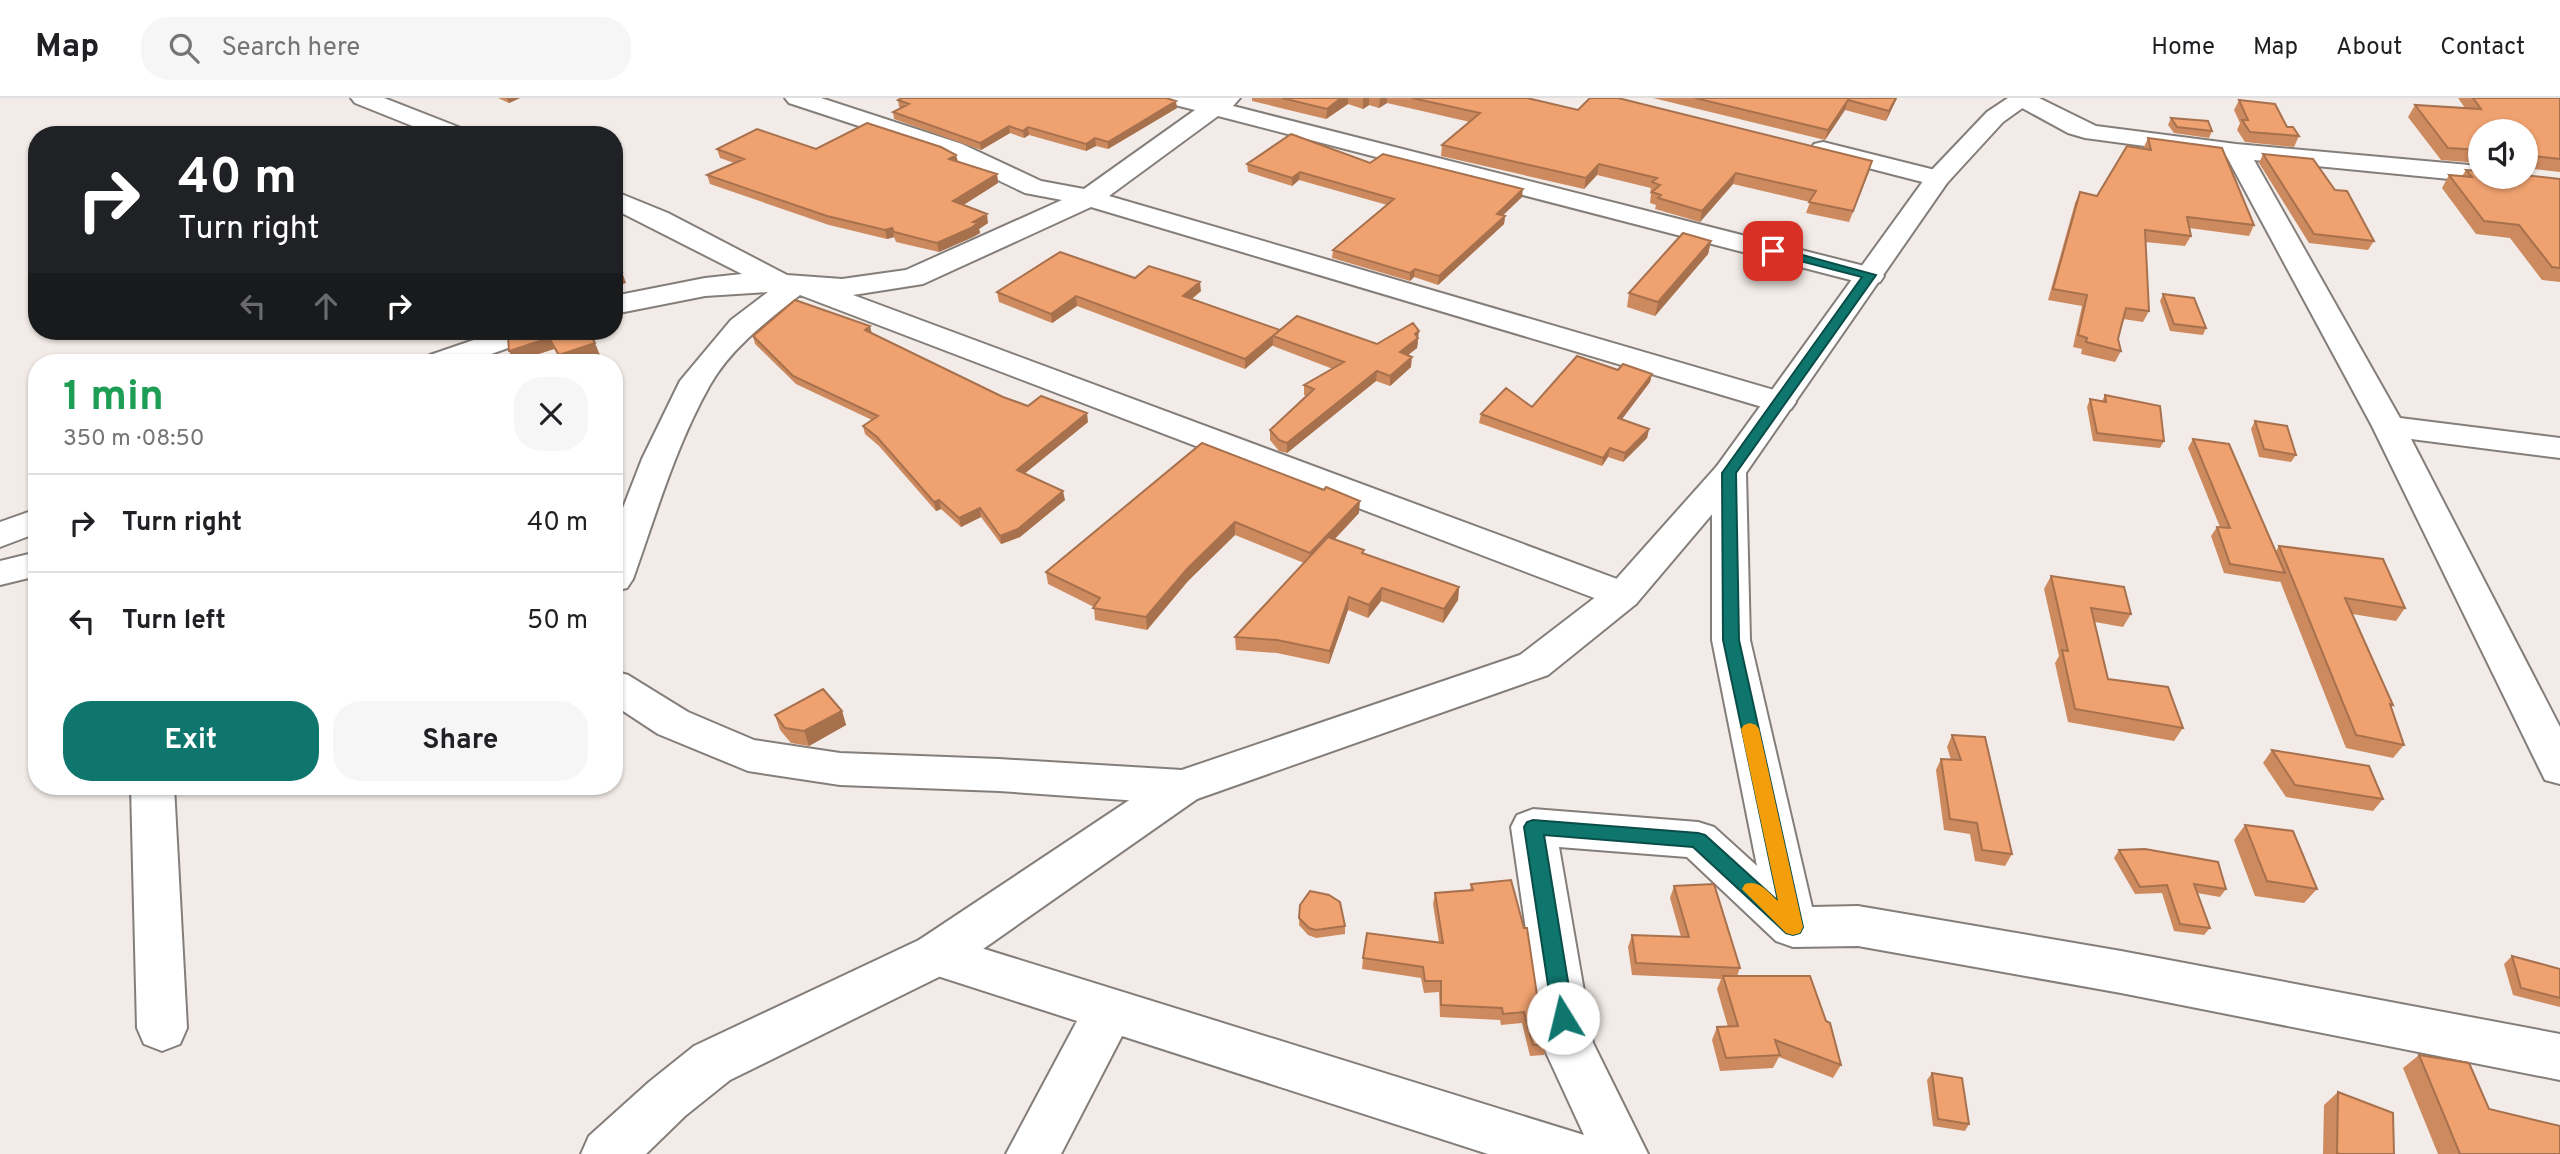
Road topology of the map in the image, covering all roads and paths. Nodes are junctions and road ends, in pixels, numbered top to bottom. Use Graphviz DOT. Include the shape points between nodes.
graph roads {
  1 [pos="363,98"];
  2 [pos="797,98"];
  3 [pos="1175,98"];
  4 [pos="2024,98"];
  5 [pos="1220,103"];
  6 [pos="434,126"];
  7 [pos="1802,145"];
  8 [pos="2236,151"];
  9 [pos="2468,173"];
  10 [pos="1938,178"];
  11 [pos="1089,198"];
  12 [pos="623,203"];
  13 [pos="1870,275"];
  14 [pos="789,283"];
  15 [pos="623,303"];
  16 [pos="503,340"];
  17 [pos="463,354"];
  18 [pos="1780,402"];
  19 [pos="2388,426"];
  20 [pos="2560,448"];
  21 [pos="1729,473"];
  22 [pos="28,524"];
  23 [pos="0,535"];
  24 [pos="623,555"];
  25 [pos="28,566"];
  26 [pos="0,573"];
  27 [pos="1623,595"];
  28 [pos="623,691"];
  29 [pos="2560,768"];
  30 [pos="1182,787"];
  31 [pos="152,795"];
  32 [pos="1793,927"];
  33 [pos="936,955"];
  34 [pos="1110,1010"];
  35 [pos="162,1028"];
  36 [pos="2560,1057"];
  37 [pos="608,1154"];
  38 [pos="1033,1154"];
  39 [pos="1568,1154"];
  40 [pos="1621,1154"];
  1 -- 6 [label="street"];
  2 -- 11 [label="street" via="953,149 1034,187"];
  3 -- 5 [label="street"];
  4 -- 8 [label="street" via="2094,133"];
  4 -- 10 [label="street" via="1995,117"];
  5 -- 11 [label="street"];
  5 -- 13 [label="street"];
  7 -- 10 [label="street"];
  8 -- 9 [label="street"];
  8 -- 19 [label="street"];
  10 -- 13 [label="street"];
  11 -- 14 [label="street" via="913,278 842,288"];
  11 -- 18 [label="street"];
  12 -- 14 [label="street"];
  13 -- 18 [label="street"];
  14 -- 15 [label="street" via="705,286"];
  14 -- 24 [label="street" via="742,326 696,381 659,459"];
  14 -- 27 [label="street"];
  16 -- 17 [label="street"];
  18 -- 21 [label="street"];
  19 -- 20 [label="street"];
  19 -- 29 [label="street"];
  21 -- 27 [label="street"];
  21 -- 32 [label="street" via="1731,640"];
  22 -- 23 [label="street"];
  25 -- 26 [label="street"];
  27 -- 30 [label="street" via="1534,665"];
  28 -- 30 [label="street" via="673,723 748,755 840,769"];
  30 -- 33 [label="street"];
  31 -- 35 [label="street"];
  32 -- 36 [label="street" via="1858,926"];
  32 -- 40 [label="street" via="1698,840 1533,827 1568,1046"];
  33 -- 34 [label="street"];
  33 -- 37 [label="street" via="712,1063"];
  34 -- 38 [label="street"];
  34 -- 39 [label="street"];
}
